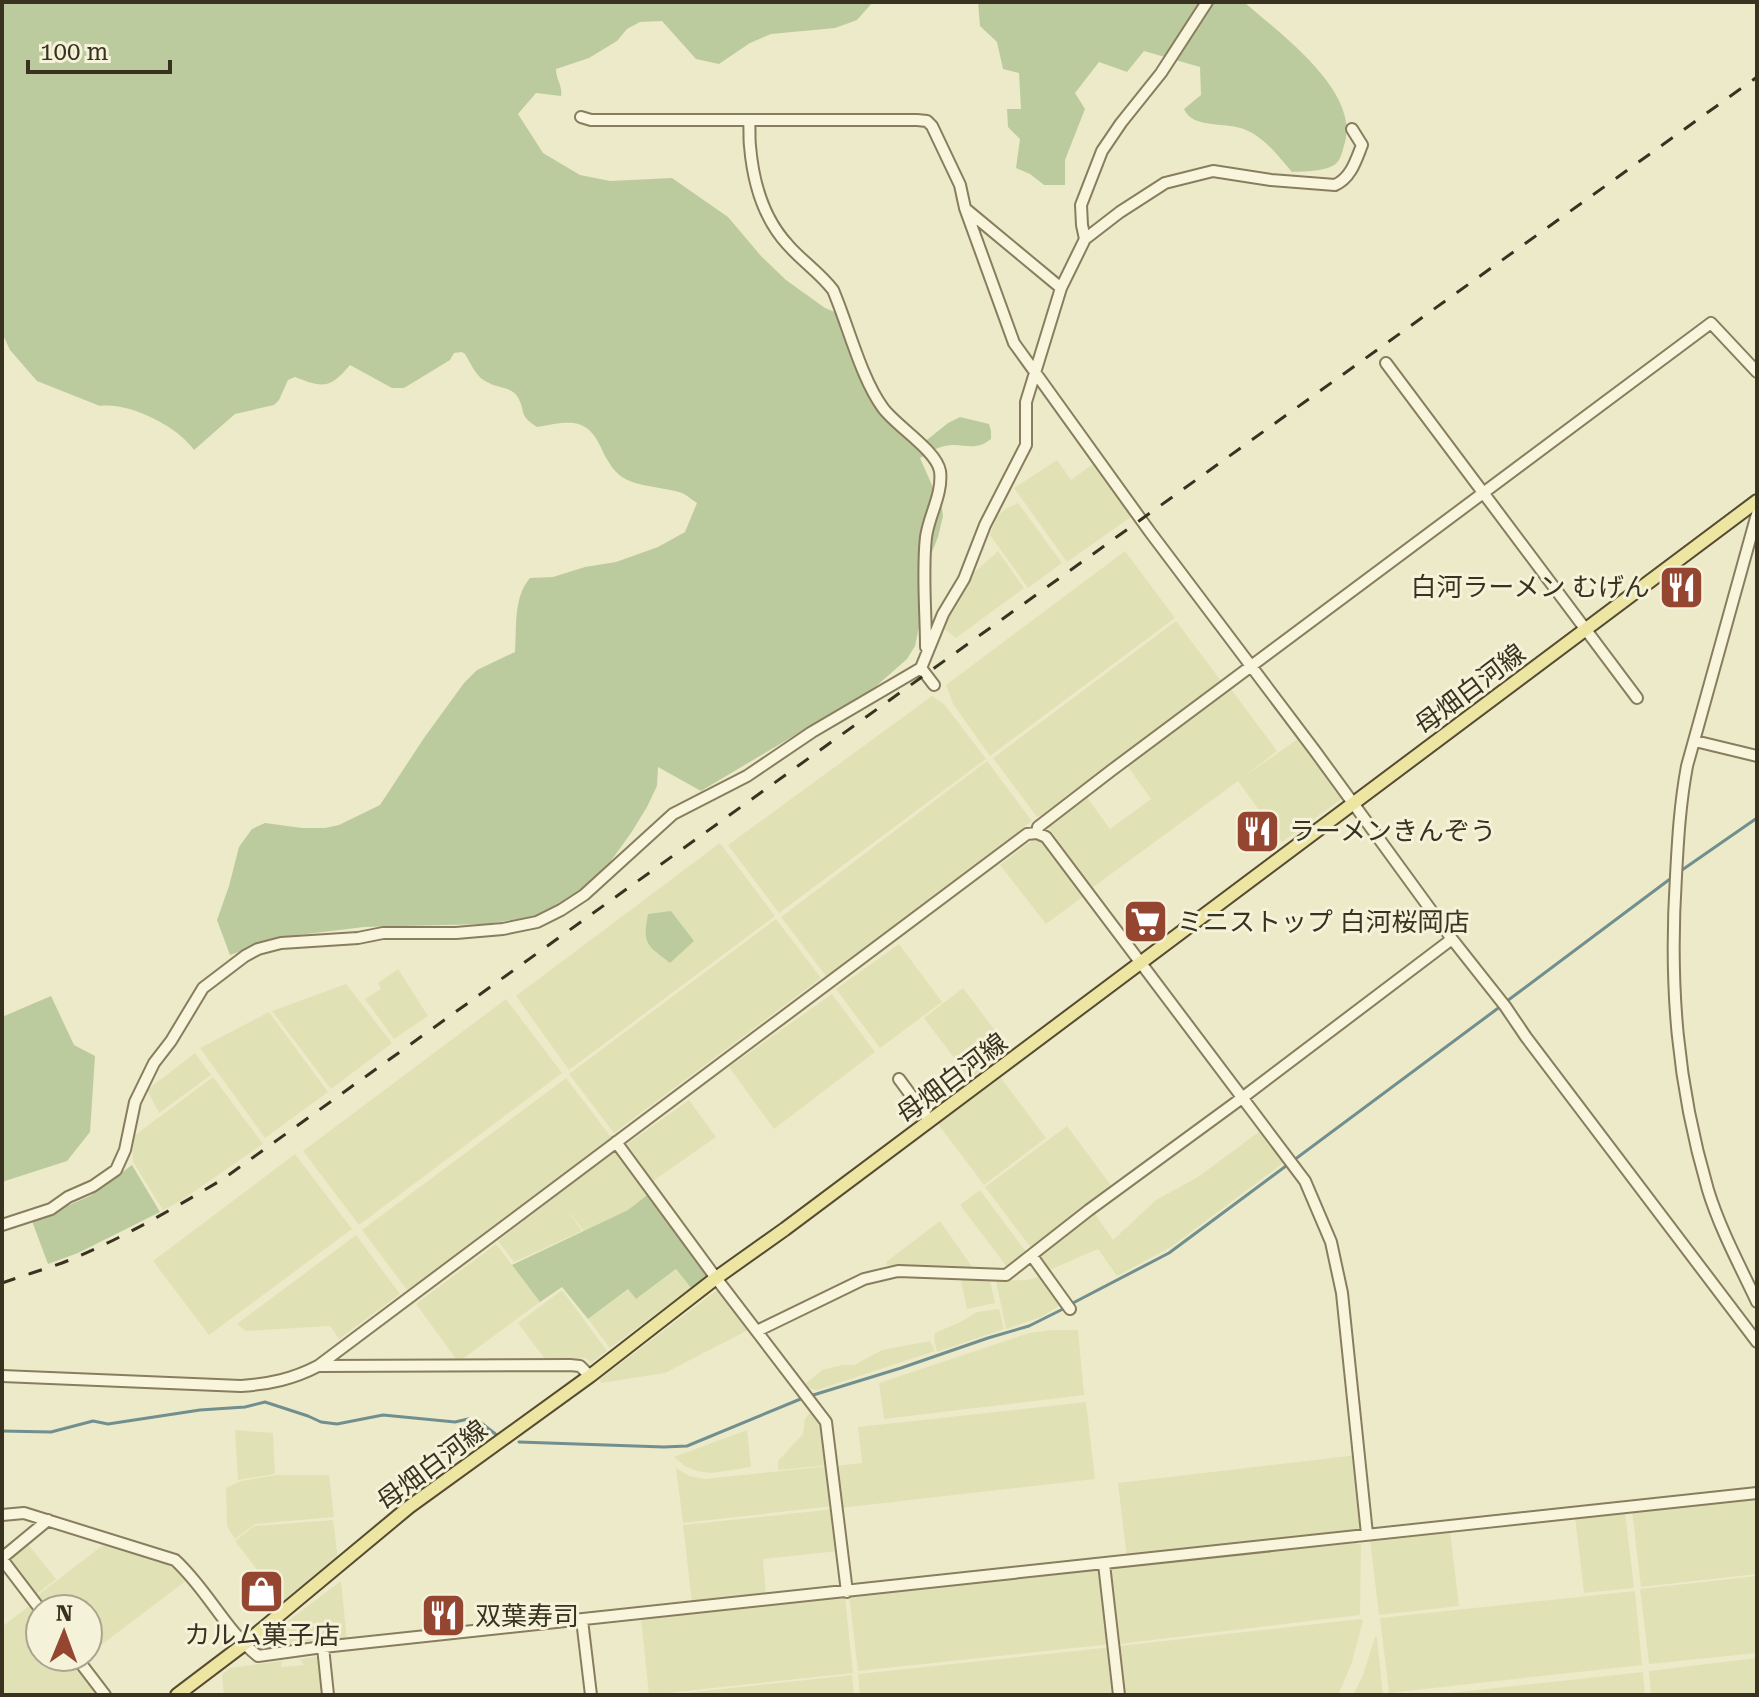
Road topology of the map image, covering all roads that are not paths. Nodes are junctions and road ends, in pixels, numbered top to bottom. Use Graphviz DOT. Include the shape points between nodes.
graph roads {
  1 [pos="1207,2"];
  2 [pos="581,117"];
  3 [pos="749,121"];
  4 [pos="1352,129"];
  5 [pos="965,208"];
  6 [pos="1085,239"];
  7 [pos="1061,288"];
  8 [pos="1386,363"];
  9 [pos="1757,372"];
  10 [pos="1035,374"];
  11 [pos="1484,492"];
  12 [pos="1757,501"];
  13 [pos="1757,514"];
  14 [pos="1586,629"];
  15 [pos="927,652"];
  16 [pos="1251,667"];
  17 [pos="921,668"];
  18 [pos="934,685"];
  19 [pos="1637,698"];
  20 [pos="1695,741"];
  21 [pos="1757,756"];
  22 [pos="1354,804"];
  23 [pos="1037,833"];
  24 [pos="1452,939"];
  25 [pos="1140,964"];
  26 [pos="899,1079"];
  27 [pos="1242,1098"];
  28 [pos="930,1121"];
  29 [pos="616,1142"];
  30 [pos="2,1225"];
  31 [pos="1032,1256"];
  32 [pos="716,1278"];
  33 [pos="1757,1302"];
  34 [pos="1070,1309"];
  35 [pos="757,1331"];
  36 [pos="1757,1342"];
  37 [pos="318,1366"];
  38 [pos="2,1376"];
  39 [pos="590,1376"];
  40 [pos="1757,1493"];
  41 [pos="2,1515"];
  42 [pos="48,1520"];
  43 [pos="1367,1534"];
  44 [pos="2,1559"];
  45 [pos="1104,1564"];
  46 [pos="847,1592"];
  47 [pos="28,1593"];
  48 [pos="582,1620"];
  49 [pos="243,1645"];
  50 [pos="323,1647"];
  51 [pos="88,1673"];
  52 [pos="105,1695"];
  53 [pos="177,1695"];
  54 [pos="328,1695"];
  55 [pos="591,1695"];
  56 [pos="1119,1695"];
  1 -- 6 [label="street" via="1102,151 1081,205"];
  2 -- 3 [label="street"];
  3 -- 5 [label="street" via="927,121 960,185"];
  3 -- 15 [label="street" via="750,149 767,219 833,290 875,395 940,471 926,538"];
  4 -- 6 [label="street" via="1362,145 1341,183 1213,171 1165,183"];
  5 -- 7 [label="street"];
  5 -- 10 [label="street" via="1014,343"];
  6 -- 7 [label="street"];
  7 -- 10 [label="street"];
  8 -- 11 [label="street"];
  9 -- 11 [label="street" via="1711,323"];
  10 -- 15 [label="street" via="1026,402 1026,445"];
  10 -- 16 [label="street"];
  11 -- 14 [label="street"];
  11 -- 16 [label="street"];
  12 -- 14 [label="main road, 母畑白河線"];
  13 -- 20 [label="street"];
  14 -- 19 [label="street"];
  14 -- 22 [label="main road, 母畑白河線"];
  15 -- 17 [label="street"];
  16 -- 22 [label="street"];
  16 -- 23 [label="street" via="1038,827"];
  17 -- 18 [label="street"];
  17 -- 30 [label="street" via="747,776 673,814 584,895 537,922 456,933 383,933 281,943 245,956 203,988 154,1063 135,1102 116,1170 51,1209"];
  20 -- 21 [label="street"];
  20 -- 33 [label="street" via="1679,814 1672,932 1676,1035 1709,1192"];
  22 -- 24 [label="street"];
  22 -- 25 [label="main road, 母畑白河線"];
  23 -- 25 [label="street" via="1046,837"];
  23 -- 29 [label="street" via="1027,834"];
  24 -- 27 [label="street"];
  24 -- 36 [label="street"];
  25 -- 27 [label="street"];
  25 -- 28 [label="main road, 母畑白河線"];
  26 -- 28 [label="street"];
  27 -- 31 [label="street"];
  27 -- 43 [label="street" via="1305,1181 1331,1242 1342,1293"];
  28 -- 32 [label="main road, 母畑白河線"];
  29 -- 32 [label="street"];
  29 -- 37 [label="street"];
  31 -- 34 [label="street"];
  31 -- 35 [label="street" via="1002,1276 878,1274"];
  32 -- 35 [label="street"];
  32 -- 39 [label="main road, 母畑白河線"];
  35 -- 46 [label="street" via="826,1422"];
  37 -- 38 [label="street" via="268,1384 241,1386"];
  37 -- 39 [label="street" via="570,1365"];
  39 -- 49 [label="main road, 母畑白河線" via="409,1507"];
  40 -- 43 [label="street"];
  41 -- 42 [label="street" via="24,1513"];
  42 -- 44 [label="street"];
  42 -- 49 [label="street" via="175,1560"];
  43 -- 45 [label="street"];
  44 -- 47 [label="street"];
  45 -- 46 [label="street"];
  45 -- 56 [label="street"];
  46 -- 48 [label="street"];
  48 -- 50 [label="street"];
  48 -- 55 [label="street"];
  49 -- 50 [label="street" via="258,1656"];
  49 -- 53 [label="main road, 母畑白河線"];
  50 -- 54 [label="street"];
  51 -- 52 [label="street"];
}
